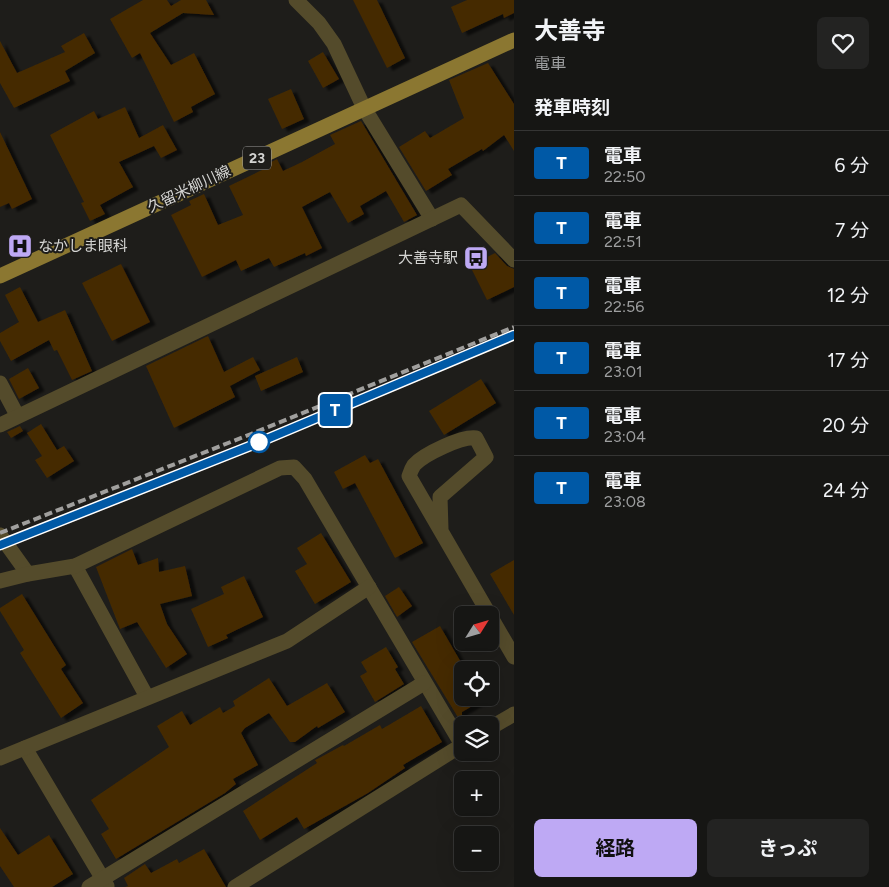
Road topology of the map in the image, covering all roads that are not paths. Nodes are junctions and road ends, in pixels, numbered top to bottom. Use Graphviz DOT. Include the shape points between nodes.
graph roads {
  1 [pos="296,0"];
  2 [pos="514,40"];
  3 [pos="364,108"];
  4 [pos="432,219"];
  5 [pos="514,260"];
  6 [pos="0,276"];
  7 [pos="0,383"];
  8 [pos="17,415"];
  9 [pos="0,424"];
  10 [pos="441,529"];
  11 [pos="0,535"];
  12 [pos="75,566"];
  13 [pos="28,574"];
  14 [pos="0,582"];
  15 [pos="369,587"];
  16 [pos="514,657"];
  17 [pos="424,684"];
  18 [pos="147,697"];
  19 [pos="514,714"];
  20 [pos="499,723"];
  21 [pos="454,732"];
  22 [pos="25,748"];
  23 [pos="454,750"];
  24 [pos="0,758"];
  25 [pos="105,883"];
  26 [pos="89,887"];
  27 [pos="235,887"];
  1 -- 3 [label="street" via="334,44"];
  2 -- 3 [label="main road, 久留米柳川線 / 23"];
  3 -- 4 [label="street"];
  3 -- 6 [label="main road, 久留米柳川線 / 23"];
  4 -- 5 [label="street" via="461,205"];
  4 -- 8 [label="street"];
  7 -- 8 [label="street"];
  8 -- 9 [label="street"];
  10 -- 10 [label="street" via="409,476 414,465 448,444 468,437 476,438 486,457 440,497"];
  10 -- 16 [label="street"];
  11 -- 13 [label="street"];
  12 -- 13 [label="street"];
  12 -- 15 [label="street" via="280,468 294,467 305,479"];
  12 -- 18 [label="street"];
  13 -- 14 [label="street"];
  15 -- 17 [label="street"];
  15 -- 18 [label="street" via="287,641"];
  17 -- 21 [label="street"];
  17 -- 25 [label="street"];
  18 -- 22 [label="street"];
  19 -- 20 [label="street"];
  22 -- 24 [label="street"];
  22 -- 25 [label="street"];
  23 -- 27 [label="street"];
  25 -- 26 [label="street"];
}
